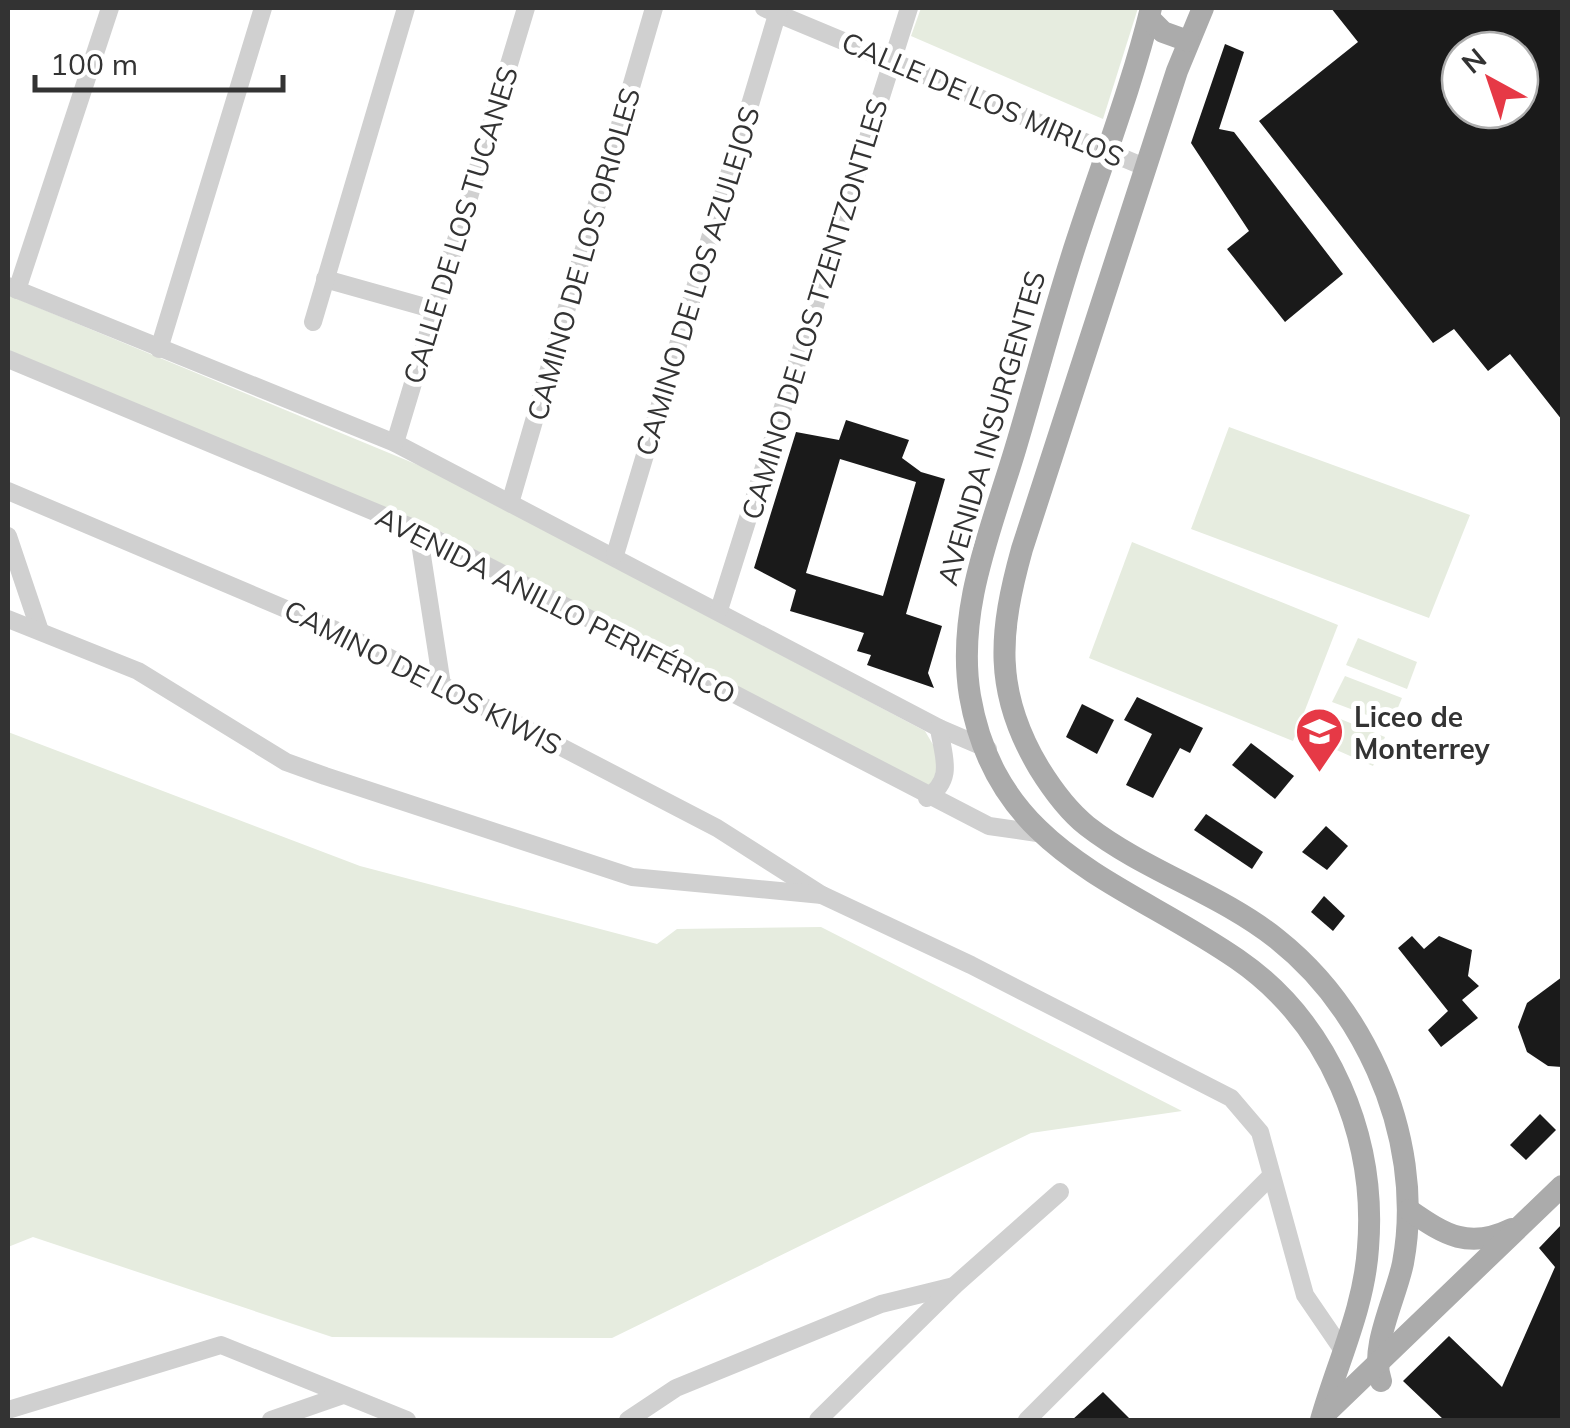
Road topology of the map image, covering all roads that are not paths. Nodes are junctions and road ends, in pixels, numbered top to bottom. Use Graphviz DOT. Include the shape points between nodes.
graph roads {
  1 [pos="110,8"];
  2 [pos="263,8"];
  3 [pos="406,8"];
  4 [pos="526,8"];
  5 [pos="654,8"];
  6 [pos="909,8"];
  7 [pos="1203,8"];
  8 [pos="774,9"];
  9 [pos="1150,13"];
  10 [pos="1188,40"];
  11 [pos="892,59"];
  12 [pos="1126,86"];
  13 [pos="1169,95"];
  14 [pos="1106,151"];
  15 [pos="1147,168"];
  16 [pos="326,279"];
  17 [pos="12,288"];
  18 [pos="432,309"];
  19 [pos="313,322"];
  20 [pos="158,348"];
  21 [pos="8,359"];
  22 [pos="395,442"];
  23 [pos="8,491"];
  24 [pos="511,500"];
  25 [pos="418,530"];
  26 [pos="8,536"];
  27 [pos="615,555"];
  28 [pos="720,610"];
  29 [pos="8,618"];
  30 [pos="40,631"];
  31 [pos="442,685"];
  32 [pos="939,728"];
  33 [pos="988,749"];
  34 [pos="928,798"];
  35 [pos="1044,834"];
  36 [pos="822,895"];
  37 [pos="1272,1176"];
  38 [pos="1562,1186"];
  39 [pos="1060,1192"];
  40 [pos="1562,1204"];
  41 [pos="1409,1210"];
  42 [pos="1528,1222"];
  43 [pos="954,1286"];
  44 [pos="881,1304"];
  45 [pos="902,1340"];
  46 [pos="1344,1352"];
  47 [pos="1378,1373"];
  48 [pos="343,1395"];
  49 [pos="8,1410"];
  50 [pos="271,1420"];
  51 [pos="407,1420"];
  52 [pos="628,1420"];
  53 [pos="818,1420"];
  54 [pos="1027,1420"];
  55 [pos="1325,1420"];
  1 -- 17 [label="street"];
  2 -- 20 [label="street"];
  3 -- 16 [label="street"];
  4 -- 18 [label="street, CALLE DE LOS TUCANES"];
  5 -- 24 [label="street, CAMINO DE LOS ORIOLES"];
  6 -- 11 [label="street, CAMINO DE LOS TZENTZONTLES"];
  7 -- 10 [label="main road"];
  8 -- 11 [label="street, CALLE DE LOS MIRLOS"];
  8 -- 27 [label="street, CAMINO DE LOS AZULEJOS"];
  9 -- 10 [label="main road" via="1163,32"];
  9 -- 12 [label="main road, AVENIDA INSURGENTES"];
  10 -- 13 [label="main road"];
  11 -- 14 [label="street, CALLE DE LOS MIRLOS"];
  11 -- 28 [label="street, CAMINO DE LOS TZENTZONTLES"];
  12 -- 13 [label="main road" via="1142,82"];
  12 -- 14 [label="main road, AVENIDA INSURGENTES"];
  13 -- 15 [label="main road"];
  14 -- 15 [label="street, CALLE DE LOS MIRLOS"];
  14 -- 33 [label="main road, AVENIDA INSURGENTES" via="977,569 966,657 973,712"];
  15 -- 41 [label="main road" via="1006,607 1002,654 1010,703 1056,796 1087,826 1246,917 1327,987 1389,1098"];
  16 -- 18 [label="street"];
  16 -- 19 [label="street"];
  17 -- 20 [label="street"];
  18 -- 22 [label="street, CALLE DE LOS TUCANES"];
  20 -- 22 [label="street"];
  21 -- 25 [label="street, AVENIDA ANILLO PERIFÉRICO"];
  22 -- 24 [label="street"];
  23 -- 31 [label="street, CAMINO DE LOS KIWIS" via="215,576"];
  24 -- 27 [label="street"];
  25 -- 31 [label="street"];
  25 -- 34 [label="street, AVENIDA ANILLO PERIFÉRICO"];
  26 -- 30 [label="street"];
  27 -- 28 [label="street"];
  28 -- 32 [label="street"];
  29 -- 30 [label="street, CAMINO DE LOS KIWIS"];
  30 -- 36 [label="street, CAMINO DE LOS KIWIS" via="138,671 286,762 575,860 670,882"];
  31 -- 36 [label="street, CAMINO DE LOS KIWIS" via="717,828"];
  32 -- 33 [label="street"];
  32 -- 34 [label="street" via="947,770"];
  33 -- 35 [label="main road, AVENIDA INSURGENTES" via="1009,794"];
  34 -- 35 [label="street, AVENIDA ANILLO PERIFÉRICO" via="1002,831"];
  35 -- 46 [label="main road, AVENIDA INSURGENTES" via="1084,870 1239,960 1285,998 1320,1046 1354,1122 1370,1199 1364,1281"];
  36 -- 37 [label="street, CAMINO DE LOS KIWIS" via="1231,1098 1260,1132"];
  37 -- 46 [label="street, CAMINO DE LOS KIWIS" via="1305,1295"];
  37 -- 54 [label="street"];
  38 -- 42 [label="main road"];
  39 -- 43 [label="street"];
  40 -- 47 [label="main road"];
  41 -- 42 [label="main road" via="1462,1241 1496,1237"];
  41 -- 47 [label="main road"];
  42 -- 47 [label="main road"];
  43 -- 44 [label="street"];
  43 -- 45 [label="street"];
  44 -- 45 [label="street" via="898,1319"];
  44 -- 52 [label="street" via="676,1388"];
  45 -- 53 [label="street"];
  46 -- 55 [label="main road, AVENIDA INSURGENTES"];
  47 -- 55 [label="main road"];
  48 -- 49 [label="street" via="221,1345"];
  48 -- 50 [label="street"];
  48 -- 51 [label="street"];
}
